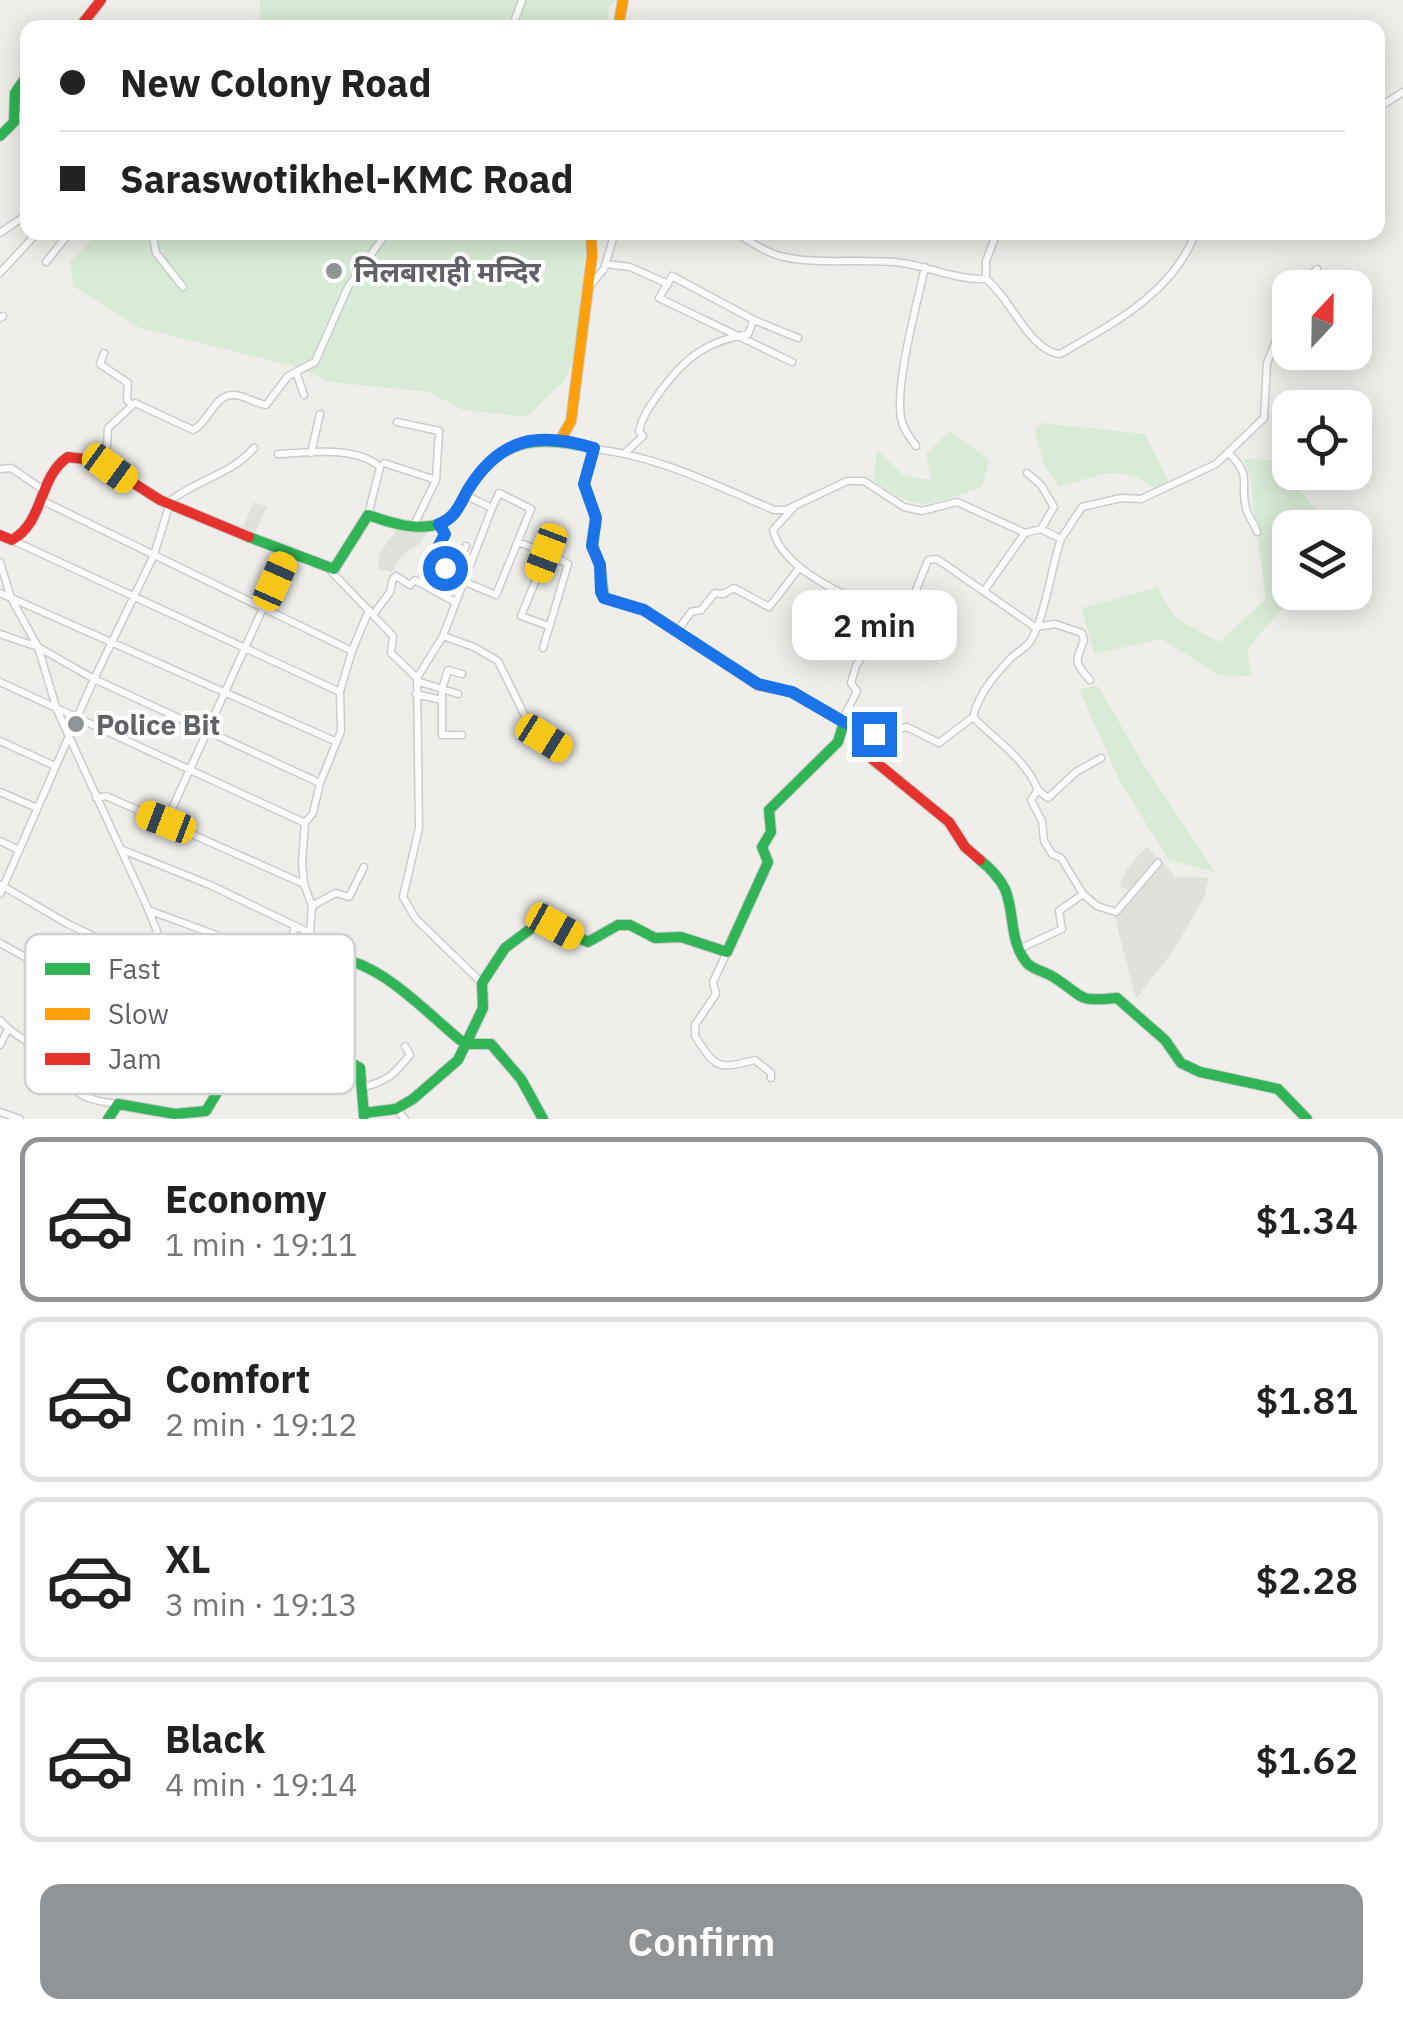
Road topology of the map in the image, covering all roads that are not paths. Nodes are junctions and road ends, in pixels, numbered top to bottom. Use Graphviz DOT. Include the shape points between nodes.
graph roads {
  1 [pos="20,119"];
  2 [pos="0,136"];
  3 [pos="31,240"];
  4 [pos="64,240"];
  5 [pos="154,240"];
  6 [pos="381,240"];
  7 [pos="591,240"];
  8 [pos="613,240"];
  9 [pos="747,240"];
  10 [pos="993,240"];
  11 [pos="1193,240"];
  12 [pos="46,262"];
  13 [pos="606,264"];
  14 [pos="925,267"];
  15 [pos="0,273"];
  16 [pos="986,279"];
  17 [pos="668,284"];
  18 [pos="182,287"];
  19 [pos="588,289"];
  20 [pos="754,320"];
  21 [pos="735,336"];
  22 [pos="798,338"];
  23 [pos="1272,350"];
  24 [pos="104,353"];
  25 [pos="792,362"];
  26 [pos="296,372"];
  27 [pos="304,395"];
  28 [pos="132,405"];
  29 [pos="320,414"];
  30 [pos="397,422"];
  31 [pos="561,439"];
  32 [pos="916,446"];
  33 [pos="254,448"];
  34 [pos="594,448"];
  35 [pos="311,453"];
  36 [pos="1229,453"];
  37 [pos="278,454"];
  38 [pos="624,454"];
  39 [pos="99,461"];
  40 [pos="384,463"];
  41 [pos="0,469"];
  42 [pos="1027,473"];
  43 [pos="436,480"];
  44 [pos="465,495"];
  45 [pos="43,496"];
  46 [pos="170,502"];
  47 [pos="794,506"];
  48 [pos="492,508"];
  49 [pos="368,515"];
  50 [pos="439,524"];
  51 [pos="414,525"];
  52 [pos="1041,530"];
  53 [pos="1257,532"];
  54 [pos="1025,533"];
  55 [pos="0,535"];
  56 [pos="1061,539"];
  57 [pos="12,540"];
  58 [pos="518,542"];
  59 [pos="466,546"];
  60 [pos="546,553"];
  61 [pos="288,554"];
  62 [pos="154,555"];
  63 [pos="0,562"];
  64 [pos="800,568"];
  65 [pos="330,570"];
  66 [pos="454,573"];
  67 [pos="464,580"];
  68 [pos="984,591"];
  69 [pos="0,593"];
  70 [pos="133,597"];
  71 [pos="10,598"];
  72 [pos="456,602"];
  73 [pos="263,608"];
  74 [pos="371,612"];
  75 [pos="895,612"];
  76 [pos="549,626"];
  77 [pos="1035,627"];
  78 [pos="678,630"];
  79 [pos="879,630"];
  80 [pos="890,630"];
  81 [pos="0,634"];
  82 [pos="444,636"];
  83 [pos="112,641"];
  84 [pos="38,647"];
  85 [pos="245,648"];
  86 [pos="542,648"];
  87 [pos="352,651"];
  88 [pos="462,674"];
  89 [pos="94,678"];
  90 [pos="417,680"];
  91 [pos="1090,680"];
  92 [pos="0,682"];
  93 [pos="442,689"];
  94 [pos="340,692"];
  95 [pos="226,693"];
  96 [pos="416,694"];
  97 [pos="458,694"];
  98 [pos="442,700"];
  99 [pos="57,710"];
  100 [pos="973,717"];
  101 [pos="77,720"];
  102 [pos="843,721"];
  103 [pos="207,732"];
  104 [pos="70,734"];
  105 [pos="462,734"];
  106 [pos="874,734"];
  107 [pos="0,740"];
  108 [pos="336,742"];
  109 [pos="564,750"];
  110 [pos="1101,758"];
  111 [pos="55,766"];
  112 [pos="189,772"];
  113 [pos="320,782"];
  114 [pos="1038,790"];
  115 [pos="0,792"];
  116 [pos="96,798"];
  117 [pos="36,808"];
  118 [pos="166,822"];
  119 [pos="305,823"];
  120 [pos="0,841"];
  121 [pos="20,850"];
  122 [pos="122,850"];
  123 [pos="1158,863"];
  124 [pos="364,867"];
  125 [pos="304,884"];
  126 [pos="1,888"];
  127 [pos="1083,894"];
  128 [pos="312,906"];
  129 [pos="149,911"];
  130 [pos="295,928"];
  131 [pos="310,933"];
  132 [pos="90,934"];
  133 [pos="157,934"];
  134 [pos="212,934"];
  135 [pos="292,934"];
  136 [pos="0,942"];
  137 [pos="1018,950"];
  138 [pos="727,952"];
  139 [pos="25,956"];
  140 [pos="355,963"];
  141 [pos="482,983"];
  142 [pos="0,1020"];
  143 [pos="7,1031"];
  144 [pos="25,1042"];
  145 [pos="0,1045"];
  146 [pos="405,1046"];
  147 [pos="466,1048"];
  148 [pos="355,1065"];
  149 [pos="771,1078"];
  150 [pos="364,1086"];
  151 [pos="79,1094"];
  152 [pos="217,1094"];
  153 [pos="118,1104"];
  154 [pos="396,1109"];
  155 [pos="0,1112"];
  156 [pos="199,1116"];
  157 [pos="364,1116"];
  158 [pos="20,1119"];
  159 [pos="108,1119"];
  160 [pos="405,1119"];
  161 [pos="543,1119"];
  162 [pos="1307,1119"];
  1 -- 2 [label="street"];
  3 -- 15 [label="street"];
  4 -- 12 [label="street"];
  5 -- 18 [label="street"];
  6 -- 26 [label="street" via="348,287 315,362"];
  7 -- 19 [label="street"];
  8 -- 13 [label="street"];
  9 -- 14 [label="street" via="786,258"];
  10 -- 16 [label="street"];
  11 -- 16 [label="street" via="1171,279 1060,354 1023,327"];
  13 -- 17 [label="street"];
  13 -- 19 [label="street"];
  14 -- 16 [label="street" via="962,280"];
  14 -- 32 [label="street" via="900,411"];
  17 -- 20 [label="street" via="672,276"];
  17 -- 21 [label="street" via="660,298"];
  19 -- 31 [label="street" via="571,422"];
  20 -- 21 [label="street" via="748,334"];
  20 -- 22 [label="street"];
  21 -- 25 [label="street"];
  21 -- 38 [label="street" via="677,368 644,412 643,436"];
  23 -- 36 [label="street" via="1264,418"];
  24 -- 28 [label="street" via="100,364 128,383"];
  26 -- 27 [label="street"];
  26 -- 28 [label="street" via="266,404 227,396 193,430"];
  28 -- 39 [label="street" via="108,428"];
  29 -- 35 [label="street"];
  30 -- 43 [label="street" via="439,430"];
  31 -- 34 [label="street"];
  31 -- 44 [label="street" via="512,446 491,460"];
  33 -- 46 [label="street" via="239,464"];
  34 -- 38 [label="street"];
  34 -- 78 [label="street" via="584,484 596,518 592,546 601,592"];
  35 -- 37 [label="street"];
  35 -- 49 [label="street" via="357,454 380,467"];
  36 -- 53 [label="street" via="1240,465"];
  36 -- 56 [label="street" via="1142,499 1089,504"];
  38 -- 47 [label="street" via="774,510"];
  39 -- 45 [label="street" via="68,457 52,472"];
  39 -- 46 [label="street"];
  40 -- 43 [label="street"];
  41 -- 45 [label="street" via="11,468"];
  42 -- 52 [label="street" via="1054,507"];
  43 -- 51 [label="street"];
  44 -- 48 [label="street"];
  44 -- 50 [label="street" via="457,512"];
  45 -- 57 [label="street" via="31,524"];
  45 -- 62 [label="street"];
  46 -- 61 [label="street"];
  46 -- 62 [label="street"];
  47 -- 54 [label="street" via="835,484 864,481 904,507 922,511 957,502"];
  47 -- 64 [label="street" via="773,530"];
  48 -- 58 [label="street" via="499,494 530,509"];
  48 -- 67 [label="street"];
  49 -- 50 [label="street" via="409,526"];
  49 -- 65 [label="street"];
  50 -- 66 [label="street" via="445,534 429,561"];
  52 -- 54 [label="street"];
  52 -- 56 [label="street"];
  54 -- 68 [label="street"];
  55 -- 57 [label="street"];
  56 -- 77 [label="street"];
  57 -- 70 [label="street"];
  58 -- 60 [label="street"];
  58 -- 67 [label="street" via="496,595"];
  59 -- 66 [label="street"];
  60 -- 76 [label="street" via="568,564"];
  60 -- 76 [label="street" via="521,616"];
  61 -- 65 [label="street"];
  61 -- 73 [label="street"];
  62 -- 70 [label="street"];
  62 -- 73 [label="street"];
  63 -- 71 [label="street"];
  64 -- 75 [label="street" via="844,594"];
  64 -- 78 [label="street" via="769,607 734,588 715,593"];
  65 -- 74 [label="street"];
  66 -- 67 [label="street"];
  67 -- 72 [label="street"];
  68 -- 75 [label="street" via="930,558 907,611"];
  68 -- 77 [label="street"];
  69 -- 71 [label="street"];
  70 -- 83 [label="street"];
  70 -- 85 [label="street"];
  71 -- 83 [label="street"];
  71 -- 84 [label="street"];
  72 -- 74 [label="street" via="394,576 390,592"];
  72 -- 82 [label="street"];
  73 -- 85 [label="street"];
  73 -- 87 [label="street"];
  74 -- 87 [label="street"];
  74 -- 90 [label="street" via="393,636 391,652"];
  75 -- 80 [label="street"];
  76 -- 86 [label="street"];
  77 -- 91 [label="street" via="1056,624 1082,633 1076,661"];
  77 -- 100 [label="street" via="1029,643 978,699"];
  78 -- 102 [label="street" via="758,684 792,692"];
  79 -- 102 [label="street" via="851,679 857,691"];
  81 -- 84 [label="street"];
  82 -- 90 [label="street"];
  82 -- 109 [label="street" via="498,661 530,726"];
  83 -- 89 [label="street"];
  83 -- 95 [label="street"];
  84 -- 89 [label="street"];
  84 -- 99 [label="street"];
  85 -- 94 [label="street"];
  85 -- 95 [label="street"];
  87 -- 94 [label="street"];
  88 -- 93 [label="street" via="448,670"];
  89 -- 101 [label="street"];
  89 -- 103 [label="street"];
  90 -- 93 [label="street"];
  90 -- 96 [label="street"];
  92 -- 99 [label="street"];
  93 -- 97 [label="street"];
  93 -- 98 [label="street"];
  94 -- 108 [label="street"];
  95 -- 103 [label="street"];
  95 -- 108 [label="street"];
  96 -- 98 [label="street"];
  96 -- 141 [label="street" via="419,828 403,897 416,919"];
  98 -- 105 [label="street" via="442,735"];
  99 -- 101 [label="street"];
  99 -- 104 [label="street"];
  100 -- 106 [label="street" via="939,743 907,727"];
  100 -- 114 [label="street" via="1021,763"];
  101 -- 104 [label="street"];
  101 -- 112 [label="street"];
  102 -- 106 [label="street"];
  102 -- 138 [label="street" via="838,742 769,810 771,832 762,846 768,862"];
  103 -- 112 [label="street"];
  103 -- 113 [label="street"];
  104 -- 111 [label="street"];
  104 -- 116 [label="street"];
  106 -- 137 [label="street" via="872,759 949,822 1000,881"];
  107 -- 111 [label="street"];
  108 -- 113 [label="street"];
  110 -- 114 [label="street" via="1048,798"];
  111 -- 117 [label="street"];
  112 -- 118 [label="street"];
  112 -- 119 [label="street"];
  113 -- 119 [label="street"];
  114 -- 127 [label="street" via="1030,800 1044,841"];
  115 -- 117 [label="street"];
  116 -- 118 [label="street" via="106,796"];
  116 -- 122 [label="street"];
  117 -- 121 [label="street"];
  118 -- 125 [label="street"];
  119 -- 125 [label="street"];
  120 -- 121 [label="street"];
  121 -- 126 [label="street"];
  122 -- 129 [label="street"];
  122 -- 130 [label="street"];
  123 -- 127 [label="street" via="1116,912"];
  124 -- 128 [label="street" via="349,896 336,893"];
  125 -- 128 [label="street"];
  126 -- 132 [label="street"];
  127 -- 137 [label="street" via="1060,911 1062,928"];
  128 -- 131 [label="street"];
  129 -- 133 [label="street"];
  129 -- 134 [label="street"];
  130 -- 131 [label="street"];
  130 -- 135 [label="street"];
  136 -- 139 [label="street"];
  137 -- 162 [label="street" via="1028,965 1077,997 1126,1002 1185,1065 1278,1089"];
  138 -- 141 [label="street" via="618,924 588,942 538,924 504,948"];
  138 -- 149 [label="street" via="712,982 716,994 694,1036 714,1064 755,1060"];
  140 -- 147 [label="street" via="414,996"];
  141 -- 147 [label="street" via="482,1008"];
  142 -- 143 [label="street"];
  143 -- 144 [label="street"];
  143 -- 145 [label="street"];
  146 -- 150 [label="street" via="410,1055 394,1074"];
  147 -- 154 [label="street"];
  147 -- 161 [label="street" via="483,1041 496,1048"];
  148 -- 150 [label="street"];
  150 -- 157 [label="street"];
  151 -- 153 [label="street"];
  152 -- 156 [label="street"];
  153 -- 156 [label="street"];
  153 -- 159 [label="street"];
  154 -- 157 [label="street"];
  154 -- 160 [label="street"];
  155 -- 158 [label="street"];
}
